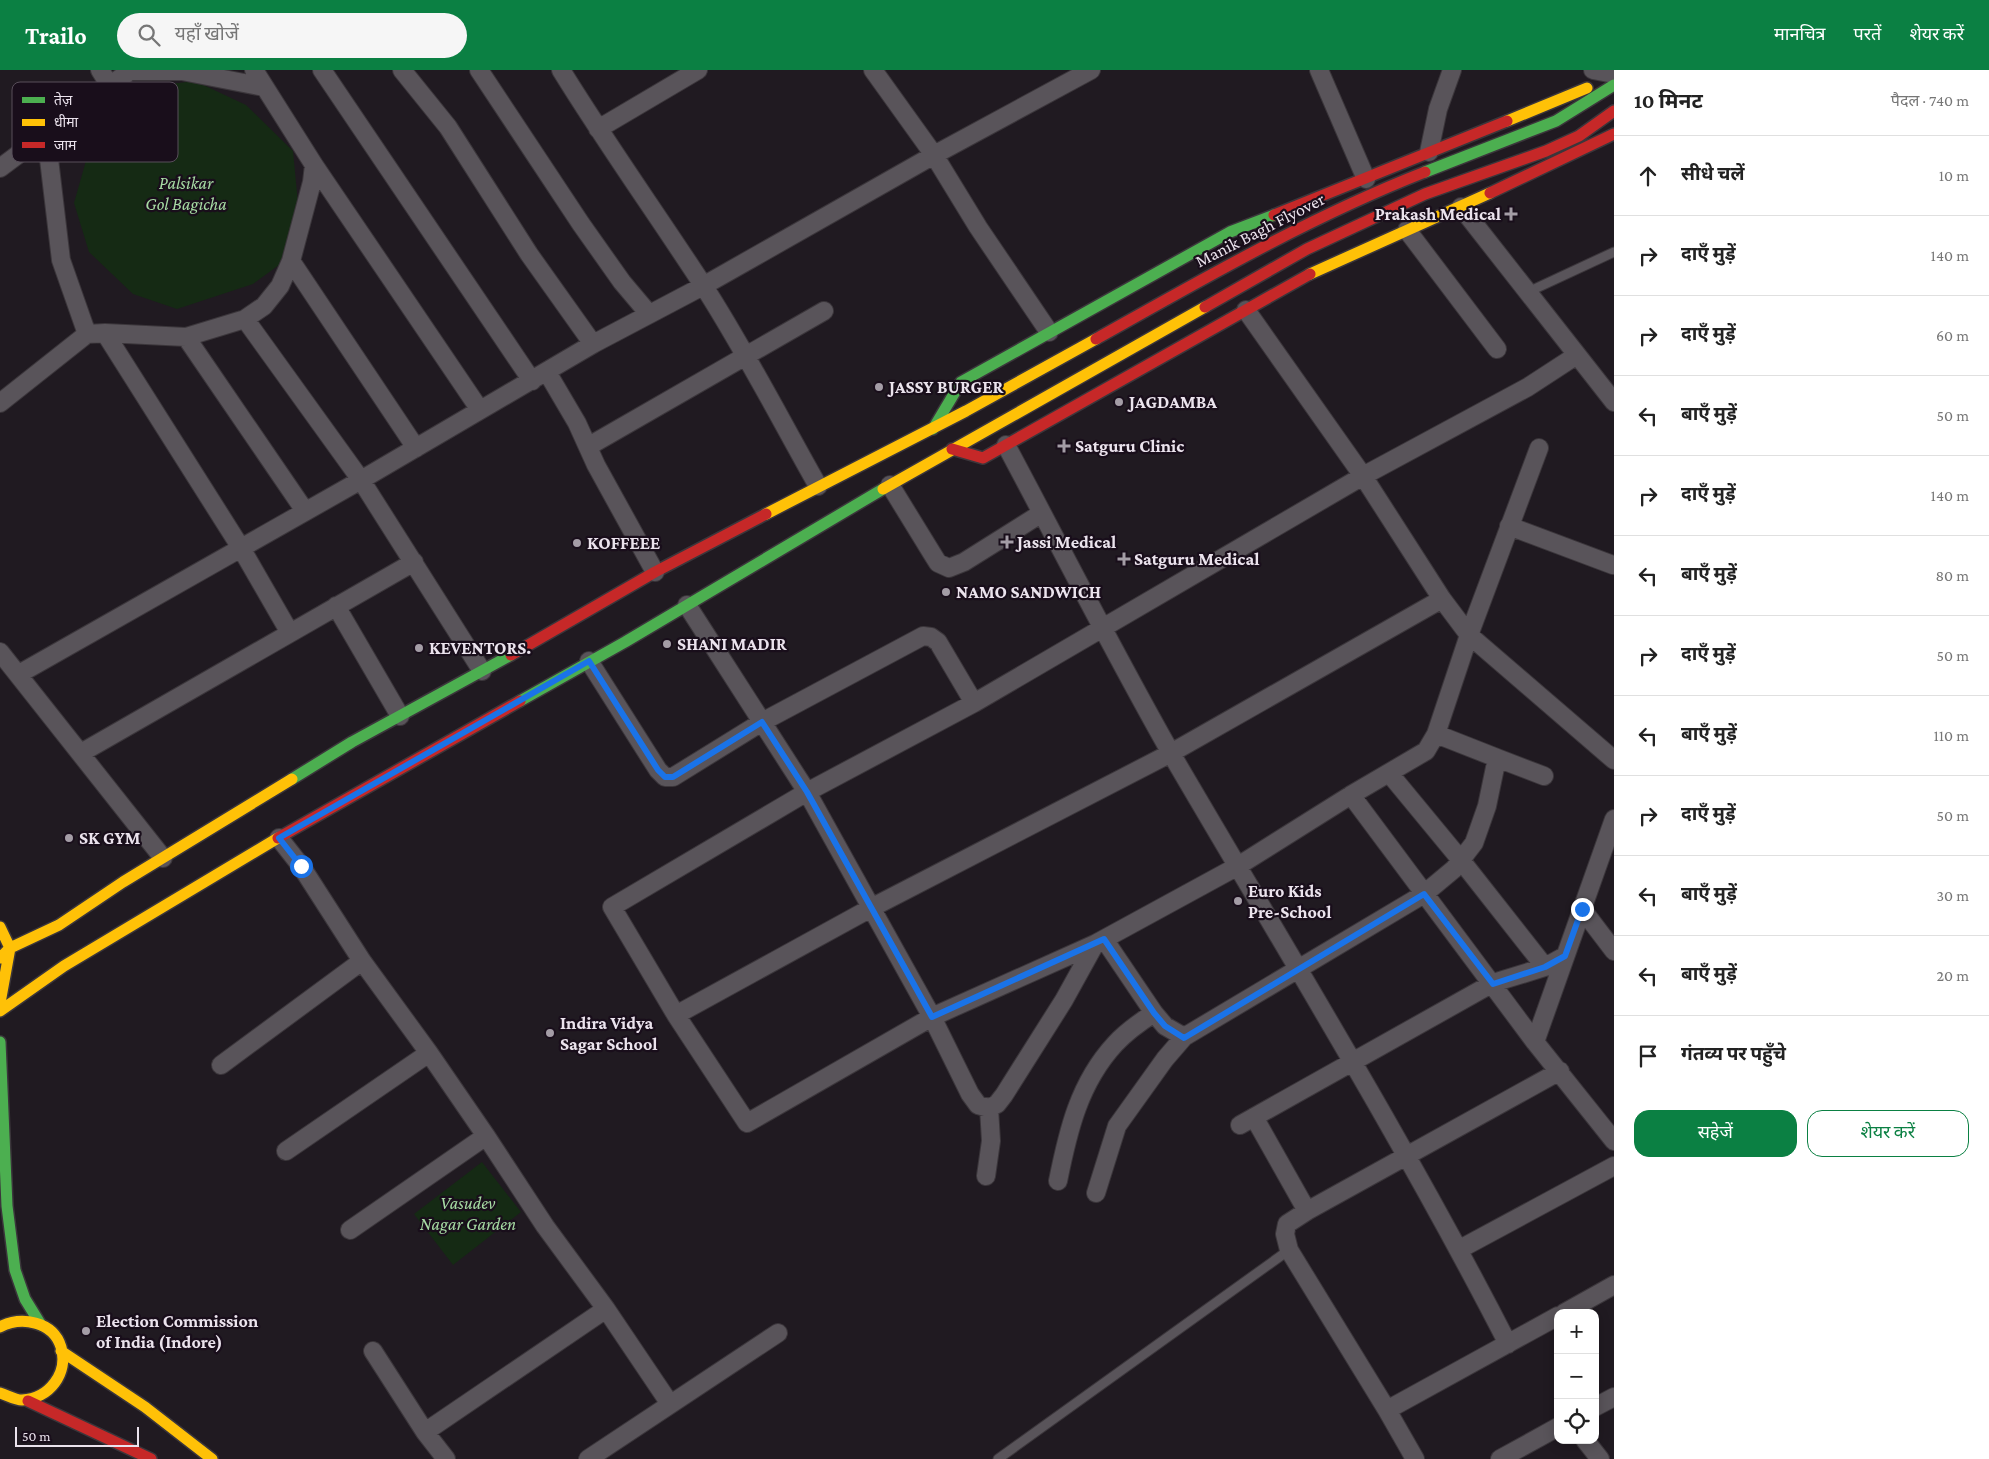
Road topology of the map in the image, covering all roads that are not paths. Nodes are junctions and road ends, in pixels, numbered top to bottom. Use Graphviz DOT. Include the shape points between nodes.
graph roads {
  1 [pos="100,70"];
  2 [pos="254,70"];
  3 [pos="322,70"];
  4 [pos="402,70"];
  5 [pos="479,70"];
  6 [pos="561,70"];
  7 [pos="698,70"];
  8 [pos="873,70"];
  9 [pos="1091,70"];
  10 [pos="1320,70"];
  11 [pos="1452,70"];
  12 [pos="1593,70"];
  13 [pos="131,71"];
  14 [pos="1614,76"];
  15 [pos="108,82"];
  16 [pos="116,82"];
  17 [pos="1614,85"];
  18 [pos="264,87"];
  19 [pos="1614,111"];
  20 [pos="598,129"];
  21 [pos="1614,134"];
  22 [pos="1429,152"];
  23 [pos="934,154"];
  24 [pos="12,159"];
  25 [pos="50,162"];
  26 [pos="314,165"];
  27 [pos="0,168"];
  28 [pos="1366,179"];
  29 [pos="1461,207"];
  30 [pos="1407,230"];
  31 [pos="1614,252"];
  32 [pos="291,261"];
  33 [pos="703,286"];
  34 [pos="1528,292"];
  35 [pos="1246,310"];
  36 [pos="824,311"];
  37 [pos="649,314"];
  38 [pos="244,319"];
  39 [pos="1049,332"];
  40 [pos="105,333"];
  41 [pos="87,334"];
  42 [pos="186,337"];
  43 [pos="592,344"];
  44 [pos="1497,349"];
  45 [pos="746,355"];
  46 [pos="1577,355"];
  47 [pos="539,376"];
  48 [pos="1614,402"];
  49 [pos="0,403"];
  50 [pos="480,410"];
  51 [pos="933,428"];
  52 [pos="1006,445"];
  53 [pos="588,446"];
  54 [pos="416,448"];
  55 [pos="1540,448"];
  56 [pos="952,449"];
  57 [pos="1363,476"];
  58 [pos="362,480"];
  59 [pos="890,485"];
  60 [pos="818,486"];
  61 [pos="305,512"];
  62 [pos="1042,513"];
  63 [pos="1509,526"];
  64 [pos="241,548"];
  65 [pos="414,562"];
  66 [pos="1613,565"];
  67 [pos="655,572"];
  68 [pos="1442,598"];
  69 [pos="687,605"];
  70 [pos="336,606"];
  71 [pos="1101,627"];
  72 [pos="290,633"];
  73 [pos="1469,635"];
  74 [pos="0,652"];
  75 [pos="589,661"];
  76 [pos="482,671"];
  77 [pos="19,674"];
  78 [pos="974,703"];
  79 [pos="400,716"];
  80 [pos="762,722"];
  81 [pos="1436,734"];
  82 [pos="1171,752"];
  83 [pos="81,753"];
  84 [pos="1497,758"];
  85 [pos="1614,760"];
  86 [pos="1389,773"];
  87 [pos="1544,776"];
  88 [pos="807,792"];
  89 [pos="1351,795"];
  90 [pos="1614,820"];
  91 [pos="279,838"];
  92 [pos="162,858"];
  93 [pos="1460,859"];
  94 [pos="1238,866"];
  95 [pos="1424,894"];
  96 [pos="871,908"];
  97 [pos="1582,909"];
  98 [pos="0,927"];
  99 [pos="1100,942"];
  100 [pos="10,948"];
  101 [pos="1614,952"];
  102 [pos="1565,956"];
  103 [pos="0,958"];
  104 [pos="362,961"];
  105 [pos="1545,967"];
  106 [pos="1298,969"];
  107 [pos="1493,984"];
  108 [pos="0,1003"];
  109 [pos="0,1011"];
  110 [pos="1154,1013"];
  111 [pos="676,1016"];
  112 [pos="932,1017"];
  113 [pos="1184,1038"];
  114 [pos="0,1042"];
  115 [pos="1535,1042"];
  116 [pos="428,1053"];
  117 [pos="1354,1062"];
  118 [pos="222,1066"];
  119 [pos="1560,1071"];
  120 [pos="989,1108"];
  121 [pos="2,1129"];
  122 [pos="486,1136"];
  123 [pos="1614,1140"];
  124 [pos="286,1152"];
  125 [pos="1407,1156"];
  126 [pos="1614,1166"];
  127 [pos="986,1176"];
  128 [pos="1058,1181"];
  129 [pos="1096,1193"];
  130 [pos="1307,1211"];
  131 [pos="350,1230"];
  132 [pos="1289,1250"];
  133 [pos="1460,1250"];
  134 [pos="1614,1285"];
  135 [pos="606,1309"];
  136 [pos="1571,1309"];
  137 [pos="1554,1318"];
  138 [pos="40,1324"];
  139 [pos="0,1327"];
  140 [pos="778,1333"];
  141 [pos="1508,1344"];
  142 [pos="61,1351"];
  143 [pos="373,1351"];
  144 [pos="0,1393"];
  145 [pos="1614,1397"];
  146 [pos="11,1399"];
  147 [pos="28,1401"];
  148 [pos="670,1404"];
  149 [pos="1599,1405"];
  150 [pos="0,1406"];
  151 [pos="1387,1410"];
  152 [pos="1554,1429"];
  153 [pos="426,1432"];
  154 [pos="1588,1444"];
  155 [pos="151,1459"];
  156 [pos="212,1459"];
  157 [pos="446,1459"];
  158 [pos="588,1459"];
  159 [pos="998,1459"];
  160 [pos="1414,1459"];
  161 [pos="1500,1459"];
  162 [pos="1600,1459"];
  1 -- 15 [label="street"];
  2 -- 18 [label="street"];
  3 -- 47 [label="street"];
  4 -- 43 [label="street" via="448,127 529,254"];
  5 -- 37 [label="street" via="586,231"];
  6 -- 20 [label="street"];
  7 -- 20 [label="street"];
  8 -- 23 [label="street"];
  9 -- 23 [label="street"];
  10 -- 28 [label="street"];
  11 -- 22 [label="street" via="1438,109"];
  12 -- 14 [label="street"];
  13 -- 16 [label="street"];
  13 -- 18 [label="street" via="182,71"];
  14 -- 22 [label="main road"];
  17 -- 51 [label="main road, Manik Bagh Flyover" via="1556,121 1415,176 1266,244"];
  18 -- 26 [label="street"];
  19 -- 56 [label="main road" via="1579,136 1546,151 1424,194 1307,249"];
  20 -- 33 [label="street"];
  21 -- 29 [label="main road"];
  22 -- 28 [label="main road"];
  23 -- 33 [label="street"];
  23 -- 39 [label="street" via="978,227"];
  24 -- 27 [label="street"];
  25 -- 41 [label="street" via="61,260"];
  26 -- 32 [label="street"];
  26 -- 50 [label="street"];
  28 -- 39 [label="main road" via="1230,232"];
  29 -- 30 [label="main road"];
  29 -- 34 [label="street"];
  30 -- 35 [label="main road" via="1319,269"];
  30 -- 44 [label="street"];
  31 -- 34 [label="lane"];
  32 -- 38 [label="street" via="280,286 264,306"];
  32 -- 54 [label="street"];
  33 -- 37 [label="street"];
  33 -- 45 [label="street"];
  34 -- 46 [label="street"];
  35 -- 52 [label="main road"];
  35 -- 57 [label="street"];
  36 -- 45 [label="street"];
  37 -- 43 [label="street"];
  38 -- 42 [label="street"];
  38 -- 58 [label="street"];
  39 -- 51 [label="main road" via="962,382"];
  40 -- 41 [label="street"];
  40 -- 42 [label="street"];
  40 -- 64 [label="street"];
  41 -- 49 [label="street"];
  42 -- 61 [label="street"];
  43 -- 47 [label="street"];
  45 -- 53 [label="street"];
  45 -- 60 [label="street"];
  46 -- 48 [label="street"];
  46 -- 57 [label="street" via="1528,387"];
  47 -- 50 [label="street"];
  47 -- 53 [label="street"];
  50 -- 54 [label="street"];
  51 -- 60 [label="main road, Manik Bagh Flyover"];
  52 -- 56 [label="main road" via="983,458"];
  52 -- 62 [label="street"];
  53 -- 67 [label="street"];
  54 -- 58 [label="street"];
  55 -- 63 [label="street"];
  56 -- 59 [label="main road"];
  57 -- 68 [label="street"];
  57 -- 71 [label="street"];
  58 -- 61 [label="street"];
  58 -- 65 [label="street"];
  59 -- 62 [label="street" via="932,555 938,563 949,568"];
  59 -- 69 [label="main road"];
  60 -- 67 [label="main road, Manik Bagh Flyover"];
  61 -- 64 [label="street"];
  62 -- 71 [label="street"];
  63 -- 66 [label="street"];
  63 -- 73 [label="street"];
  64 -- 72 [label="street"];
  64 -- 77 [label="street"];
  65 -- 70 [label="street"];
  65 -- 76 [label="street"];
  67 -- 76 [label="main road, Manik Bagh Flyover"];
  68 -- 73 [label="street"];
  68 -- 82 [label="street"];
  69 -- 75 [label="main road"];
  69 -- 80 [label="street"];
  70 -- 72 [label="street"];
  70 -- 79 [label="street"];
  71 -- 78 [label="street"];
  71 -- 82 [label="street"];
  72 -- 83 [label="street"];
  73 -- 81 [label="street"];
  73 -- 85 [label="street"];
  74 -- 77 [label="street"];
  75 -- 80 [label="street" via="665,777 673,777"];
  75 -- 91 [label="main road"];
  76 -- 79 [label="main road, Manik Bagh Flyover"];
  77 -- 83 [label="street"];
  78 -- 80 [label="street" via="938,642 923,636"];
  78 -- 88 [label="street"];
  79 -- 92 [label="main road, Manik Bagh Flyover"];
  80 -- 88 [label="street"];
  81 -- 84 [label="street"];
  81 -- 86 [label="street" via="1426,751"];
  82 -- 94 [label="street"];
  82 -- 96 [label="street"];
  83 -- 92 [label="street"];
  84 -- 87 [label="street"];
  84 -- 93 [label="street" via="1487,806 1474,843"];
  86 -- 89 [label="street"];
  86 -- 93 [label="street"];
  88 -- 96 [label="street"];
  88 -- 111 [label="street" via="612,907"];
  89 -- 94 [label="street"];
  89 -- 95 [label="street"];
  90 -- 97 [label="street"];
  91 -- 104 [label="street" via="301,866"];
  91 -- 109 [label="main road" via="64,966"];
  92 -- 100 [label="main road, Manik Bagh Flyover" via="59,925"];
  93 -- 95 [label="street" via="1454,869"];
  93 -- 105 [label="street"];
  94 -- 99 [label="street"];
  94 -- 106 [label="street"];
  95 -- 106 [label="street"];
  95 -- 107 [label="street"];
  96 -- 111 [label="street"];
  96 -- 112 [label="street"];
  97 -- 101 [label="street"];
  97 -- 102 [label="street"];
  98 -- 100 [label="main road"];
  99 -- 110 [label="street"];
  99 -- 112 [label="street"];
  99 -- 120 [label="street" via="1004,1095"];
  100 -- 103 [label="main road, Manik Bagh Flyover"];
  100 -- 108 [label="main road"];
  102 -- 105 [label="street"];
  102 -- 115 [label="street"];
  104 -- 116 [label="street"];
  104 -- 118 [label="street"];
  105 -- 107 [label="street"];
  106 -- 113 [label="street"];
  106 -- 117 [label="street"];
  107 -- 115 [label="street"];
  107 -- 117 [label="street"];
  110 -- 113 [label="street" via="1165,1026"];
  110 -- 128 [label="street" via="1115,1044 1090,1080 1072,1119"];
  111 -- 112 [label="street" via="748,1123"];
  112 -- 120 [label="street" via="970,1094 978,1105"];
  113 -- 129 [label="street" via="1117,1126"];
  114 -- 121 [label="main road"];
  115 -- 119 [label="street"];
  116 -- 122 [label="street"];
  116 -- 124 [label="street"];
  117 -- 125 [label="street"];
  117 -- 130 [label="street" via="1247,1121"];
  119 -- 123 [label="street"];
  119 -- 125 [label="street"];
  120 -- 127 [label="street" via="991,1140"];
  121 -- 138 [label="main road" via="15,1270"];
  122 -- 131 [label="street"];
  122 -- 135 [label="street" via="545,1226"];
  125 -- 130 [label="street"];
  125 -- 133 [label="street"];
  126 -- 133 [label="street"];
  130 -- 132 [label="street" via="1287,1224 1285,1234"];
  132 -- 151 [label="street"];
  132 -- 159 [label="lane"];
  133 -- 141 [label="street"];
  134 -- 136 [label="street"];
  135 -- 148 [label="street"];
  135 -- 153 [label="street"];
  137 -- 141 [label="street"];
  138 -- 139 [label="main road" via="20,1320"];
  138 -- 142 [label="main road" via="50,1331"];
  140 -- 148 [label="street"];
  141 -- 151 [label="street"];
  142 -- 147 [label="main road" via="62,1368 56,1383 44,1395"];
  142 -- 156 [label="main road" via="145,1407"];
  143 -- 153 [label="street"];
  144 -- 146 [label="main road"];
  145 -- 149 [label="street"];
  146 -- 147 [label="main road"];
  146 -- 150 [label="main road"];
  147 -- 155 [label="main road"];
  148 -- 158 [label="street"];
  151 -- 160 [label="street"];
  152 -- 161 [label="street"];
  153 -- 157 [label="street"];
  154 -- 162 [label="street"];
}
